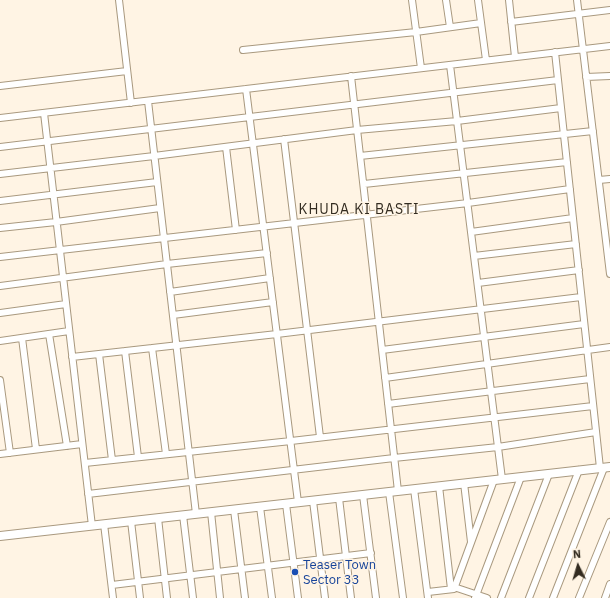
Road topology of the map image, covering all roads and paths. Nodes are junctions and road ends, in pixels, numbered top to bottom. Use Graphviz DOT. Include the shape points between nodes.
graph roads {
  1 [pos="119,0"];
  2 [pos="412,0"];
  3 [pos="446,0"];
  4 [pos="478,0"];
  5 [pos="509,0"];
  6 [pos="577,0"];
  7 [pos="610,10"];
  8 [pos="579,14"];
  9 [pos="511,22"];
  10 [pos="481,23"];
  11 [pos="450,27"];
  12 [pos="416,32"];
  13 [pos="610,46"];
  14 [pos="583,49"];
  15 [pos="242,50"];
  16 [pos="555,52"];
  17 [pos="515,57"];
  18 [pos="486,60"];
  19 [pos="450,65"];
  20 [pos="421,68"];
  21 [pos="127,71"];
  22 [pos="351,76"];
  23 [pos="610,76"];
  24 [pos="586,77"];
  25 [pos="558,80"];
  26 [pos="0,86"];
  27 [pos="246,89"];
  28 [pos="454,93"];
  29 [pos="148,101"];
  30 [pos="131,103"];
  31 [pos="354,105"];
  32 [pos="561,108"];
  33 [pos="44,113"];
  34 [pos="249,117"];
  35 [pos="0,118"];
  36 [pos="457,121"];
  37 [pos="151,129"];
  38 [pos="357,130"];
  39 [pos="593,131"];
  40 [pos="564,134"];
  41 [pos="284,139"];
  42 [pos="47,142"];
  43 [pos="253,143"];
  44 [pos="460,145"];
  45 [pos="0,147"];
  46 [pos="226,147"];
  47 [pos="154,156"];
  48 [pos="360,156"];
  49 [pos="567,162"];
  50 [pos="50,168"];
  51 [pos="464,173"];
  52 [pos="0,174"];
  53 [pos="610,178"];
  54 [pos="599,180"];
  55 [pos="157,182"];
  56 [pos="364,184"];
  57 [pos="570,189"];
  58 [pos="53,195"];
  59 [pos="0,201"];
  60 [pos="468,203"];
  61 [pos="160,208"];
  62 [pos="610,211"];
  63 [pos="602,212"];
  64 [pos="367,214"];
  65 [pos="573,218"];
  66 [pos="56,222"];
  67 [pos="294,223"];
  68 [pos="263,226"];
  69 [pos="0,228"];
  70 [pos="236,230"];
  71 [pos="471,232"];
  72 [pos="164,238"];
  73 [pos="576,244"];
  74 [pos="60,249"];
  75 [pos="267,253"];
  76 [pos="0,256"];
  77 [pos="474,256"];
  78 [pos="167,264"];
  79 [pos="578,270"];
  80 [pos="610,274"];
  81 [pos="63,278"];
  82 [pos="270,278"];
  83 [pos="478,283"];
  84 [pos="0,286"];
  85 [pos="170,292"];
  86 [pos="581,297"];
  87 [pos="273,302"];
  88 [pos="66,304"];
  89 [pos="481,309"];
  90 [pos="0,313"];
  91 [pos="173,315"];
  92 [pos="379,322"];
  93 [pos="584,324"];
  94 [pos="307,330"];
  95 [pos="69,331"];
  96 [pos="49,334"];
  97 [pos="277,334"];
  98 [pos="484,337"];
  99 [pos="22,338"];
  100 [pos="0,341"];
  101 [pos="176,345"];
  102 [pos="610,347"];
  103 [pos="152,348"];
  104 [pos="382,350"];
  105 [pos="587,350"];
  106 [pos="125,351"];
  107 [pos="99,354"];
  108 [pos="72,357"];
  109 [pos="488,364"];
  110 [pos="385,378"];
  111 [pos="590,379"];
  112 [pos="0,380"];
  113 [pos="491,391"];
  114 [pos="388,404"];
  115 [pos="593,406"];
  116 [pos="494,417"];
  117 [pos="391,429"];
  118 [pos="596,432"];
  119 [pos="320,437"];
  120 [pos="290,441"];
  121 [pos="82,444"];
  122 [pos="67,446"];
  123 [pos="498,447"];
  124 [pos="36,450"];
  125 [pos="189,452"];
  126 [pos="10,453"];
  127 [pos="0,454"];
  128 [pos="166,454"];
  129 [pos="138,457"];
  130 [pos="394,458"];
  131 [pos="112,460"];
  132 [pos="85,463"];
  133 [pos="604,468"];
  134 [pos="294,470"];
  135 [pos="579,470"];
  136 [pos="549,474"];
  137 [pos="521,477"];
  138 [pos="498,480"];
  139 [pos="192,481"];
  140 [pos="464,484"];
  141 [pos="439,486"];
  142 [pos="414,489"];
  143 [pos="398,491"];
  144 [pos="389,492"];
  145 [pos="88,494"];
  146 [pos="364,495"];
  147 [pos="339,498"];
  148 [pos="313,501"];
  149 [pos="298,502"];
  150 [pos="286,504"];
  151 [pos="260,507"];
  152 [pos="234,510"];
  153 [pos="211,512"];
  154 [pos="196,514"];
  155 [pos="183,515"];
  156 [pos="158,518"];
  157 [pos="131,521"];
  158 [pos="610,522"];
  159 [pos="104,524"];
  160 [pos="92,526"];
  161 [pos="0,536"];
  162 [pos="471,543"];
  163 [pos="371,553"];
  164 [pos="346,556"];
  165 [pos="320,559"];
  166 [pos="294,562"];
  167 [pos="268,566"];
  168 [pos="241,569"];
  169 [pos="217,572"];
  170 [pos="190,575"];
  171 [pos="165,578"];
  172 [pos="138,582"];
  173 [pos="610,584"];
  174 [pos="112,585"];
  175 [pos="453,588"];
  176 [pos="428,595"];
  177 [pos="476,596"];
  178 [pos="113,598"];
  179 [pos="140,598"];
  180 [pos="167,598"];
  181 [pos="193,598"];
  182 [pos="220,598"];
  183 [pos="245,598"];
  184 [pos="272,598"];
  185 [pos="298,598"];
  186 [pos="325,598"];
  187 [pos="351,598"];
  188 [pos="376,598"];
  189 [pos="402,598"];
  190 [pos="487,598"];
  191 [pos="501,598"];
  192 [pos="529,598"];
  193 [pos="553,598"];
  194 [pos="579,598"];
  195 [pos="605,598"];
  1 -- 21 [label="street"];
  2 -- 12 [label="street"];
  3 -- 11 [label="street"];
  4 -- 10 [label="street"];
  5 -- 9 [label="street"];
  6 -- 8 [label="street"];
  7 -- 8 [label="street"];
  8 -- 9 [label="street"];
  8 -- 14 [label="street"];
  9 -- 17 [label="street"];
  10 -- 11 [label="street"];
  10 -- 18 [label="street"];
  11 -- 12 [label="street"];
  12 -- 15 [label="street"];
  12 -- 20 [label="street"];
  13 -- 14 [label="street"];
  14 -- 16 [label="street"];
  14 -- 24 [label="street"];
  16 -- 17 [label="street"];
  16 -- 25 [label="street"];
  17 -- 18 [label="street"];
  18 -- 19 [label="street"];
  19 -- 20 [label="street"];
  19 -- 28 [label="street"];
  20 -- 22 [label="street"];
  21 -- 26 [label="street"];
  21 -- 30 [label="street"];
  22 -- 27 [label="street"];
  22 -- 31 [label="street"];
  23 -- 24 [label="street"];
  24 -- 39 [label="street"];
  25 -- 28 [label="street"];
  25 -- 32 [label="street"];
  27 -- 29 [label="street"];
  27 -- 34 [label="street"];
  28 -- 31 [label="street"];
  28 -- 36 [label="street"];
  29 -- 30 [label="street"];
  29 -- 37 [label="street"];
  30 -- 33 [label="street"];
  31 -- 34 [label="street"];
  31 -- 38 [label="street"];
  32 -- 36 [label="street"];
  32 -- 40 [label="street"];
  33 -- 35 [label="street"];
  33 -- 42 [label="street"];
  34 -- 37 [label="street"];
  34 -- 43 [label="street"];
  36 -- 38 [label="street"];
  36 -- 44 [label="street"];
  37 -- 42 [label="street"];
  37 -- 47 [label="street"];
  38 -- 41 [label="street"];
  38 -- 48 [label="street"];
  39 -- 40 [label="street"];
  39 -- 54 [label="street"];
  40 -- 44 [label="street"];
  40 -- 49 [label="street"];
  41 -- 43 [label="street"];
  41 -- 67 [label="street"];
  42 -- 45 [label="street"];
  42 -- 50 [label="street"];
  43 -- 46 [label="street"];
  43 -- 68 [label="street"];
  44 -- 48 [label="street"];
  44 -- 51 [label="street"];
  46 -- 47 [label="street"];
  46 -- 70 [label="street"];
  47 -- 50 [label="street"];
  47 -- 55 [label="street"];
  48 -- 56 [label="street"];
  49 -- 51 [label="street"];
  49 -- 57 [label="street"];
  50 -- 52 [label="street"];
  50 -- 58 [label="street"];
  51 -- 56 [label="street"];
  51 -- 60 [label="street"];
  53 -- 54 [label="street"];
  54 -- 63 [label="street"];
  55 -- 58 [label="street"];
  55 -- 61 [label="street"];
  56 -- 64 [label="street"];
  57 -- 60 [label="street"];
  57 -- 65 [label="street"];
  58 -- 59 [label="street"];
  58 -- 66 [label="street"];
  60 -- 64 [label="street"];
  60 -- 71 [label="street"];
  61 -- 66 [label="street"];
  61 -- 72 [label="street"];
  62 -- 63 [label="street"];
  63 -- 80 [label="street"];
  64 -- 67 [label="street"];
  64 -- 92 [label="street"];
  65 -- 71 [label="street"];
  65 -- 73 [label="street"];
  66 -- 69 [label="street"];
  66 -- 74 [label="street"];
  67 -- 68 [label="street"];
  67 -- 94 [label="street"];
  68 -- 70 [label="street"];
  68 -- 75 [label="street"];
  70 -- 72 [label="street"];
  71 -- 77 [label="street"];
  72 -- 74 [label="street"];
  72 -- 78 [label="street"];
  73 -- 77 [label="street"];
  73 -- 79 [label="street"];
  74 -- 76 [label="street"];
  74 -- 81 [label="street"];
  75 -- 78 [label="street"];
  75 -- 82 [label="street"];
  77 -- 83 [label="street"];
  78 -- 81 [label="street"];
  78 -- 85 [label="street"];
  79 -- 83 [label="street"];
  79 -- 86 [label="street"];
  81 -- 84 [label="street"];
  81 -- 88 [label="street"];
  82 -- 85 [label="street"];
  82 -- 87 [label="street"];
  83 -- 89 [label="street"];
  85 -- 91 [label="street"];
  86 -- 89 [label="street"];
  86 -- 93 [label="street"];
  87 -- 91 [label="street"];
  87 -- 97 [label="street"];
  88 -- 90 [label="street"];
  88 -- 95 [label="street"];
  89 -- 92 [label="street"];
  89 -- 98 [label="street"];
  91 -- 101 [label="street"];
  92 -- 94 [label="street"];
  92 -- 104 [label="street"];
  93 -- 98 [label="street"];
  93 -- 105 [label="street"];
  94 -- 97 [label="street"];
  94 -- 119 [label="street"];
  95 -- 96 [label="street"];
  95 -- 108 [label="street"];
  96 -- 99 [label="street"];
  96 -- 122 [label="street"];
  97 -- 101 [label="street"];
  97 -- 120 [label="street"];
  98 -- 104 [label="street"];
  98 -- 109 [label="street"];
  99 -- 100 [label="street"];
  99 -- 124 [label="street"];
  101 -- 103 [label="street"];
  101 -- 125 [label="street"];
  102 -- 105 [label="street"];
  103 -- 106 [label="street"];
  103 -- 128 [label="street"];
  104 -- 110 [label="street"];
  105 -- 109 [label="street"];
  105 -- 111 [label="street"];
  106 -- 107 [label="street"];
  106 -- 129 [label="street"];
  107 -- 108 [label="street"];
  107 -- 131 [label="street"];
  108 -- 121 [label="street"];
  109 -- 110 [label="street"];
  109 -- 113 [label="street"];
  110 -- 114 [label="street"];
  111 -- 113 [label="street"];
  111 -- 115 [label="street"];
  112 -- 126 [label="street"];
  113 -- 114 [label="street"];
  113 -- 116 [label="street"];
  114 -- 117 [label="street"];
  115 -- 116 [label="street"];
  115 -- 118 [label="street"];
  116 -- 117 [label="street"];
  116 -- 123 [label="street"];
  117 -- 119 [label="street"];
  117 -- 130 [label="street"];
  118 -- 123 [label="street"];
  118 -- 133 [label="street"];
  119 -- 120 [label="street"];
  120 -- 125 [label="street"];
  120 -- 134 [label="street"];
  121 -- 122 [label="street"];
  121 -- 132 [label="street"];
  122 -- 124 [label="street"];
  123 -- 130 [label="street"];
  123 -- 138 [label="street"];
  124 -- 126 [label="street"];
  125 -- 128 [label="street"];
  125 -- 139 [label="street"];
  126 -- 127 [label="street"];
  128 -- 129 [label="street"];
  129 -- 131 [label="street"];
  130 -- 134 [label="street"];
  130 -- 143 [label="street"];
  131 -- 132 [label="street"];
  132 -- 145 [label="street"];
  133 -- 135 [label="street"];
  133 -- 193 [label="street"];
  134 -- 139 [label="street"];
  134 -- 149 [label="street"];
  135 -- 136 [label="street"];
  135 -- 192 [label="street"];
  136 -- 137 [label="street"];
  136 -- 191 [label="street"];
  137 -- 138 [label="street"];
  137 -- 177 [label="street"];
  138 -- 140 [label="street"];
  138 -- 162 [label="street"];
  139 -- 145 [label="street"];
  139 -- 154 [label="street"];
  140 -- 141 [label="street"];
  140 -- 162 [label="street"];
  141 -- 142 [label="street"];
  141 -- 175 [label="street"];
  142 -- 143 [label="street"];
  142 -- 176 [label="street"];
  143 -- 144 [label="street"];
  144 -- 146 [label="street"];
  144 -- 189 [label="street"];
  145 -- 160 [label="street"];
  146 -- 147 [label="street"];
  146 -- 163 [label="street"];
  147 -- 148 [label="street"];
  147 -- 164 [label="street"];
  148 -- 149 [label="street"];
  148 -- 165 [label="street"];
  149 -- 150 [label="street"];
  150 -- 151 [label="street"];
  150 -- 166 [label="street"];
  151 -- 152 [label="street"];
  151 -- 167 [label="street"];
  152 -- 153 [label="street"];
  152 -- 168 [label="street"];
  153 -- 154 [label="street"];
  153 -- 169 [label="street"];
  154 -- 155 [label="street"];
  155 -- 156 [label="street"];
  155 -- 170 [label="street"];
  156 -- 157 [label="street"];
  156 -- 171 [label="street"];
  157 -- 159 [label="street"];
  157 -- 172 [label="street"];
  158 -- 194 [label="street"];
  159 -- 160 [label="street"];
  159 -- 174 [label="street"];
  160 -- 161 [label="street"];
  162 -- 175 [label="street"];
  163 -- 164 [label="street"];
  163 -- 188 [label="street"];
  164 -- 165 [label="street"];
  164 -- 187 [label="street"];
  165 -- 166 [label="street"];
  165 -- 186 [label="street"];
  166 -- 167 [label="street"];
  166 -- 185 [label="street"];
  167 -- 168 [label="street"];
  167 -- 184 [label="street"];
  168 -- 169 [label="street"];
  168 -- 183 [label="street"];
  169 -- 170 [label="street"];
  169 -- 182 [label="street"];
  170 -- 171 [label="street"];
  170 -- 181 [label="street"];
  171 -- 172 [label="street"];
  171 -- 180 [label="street"];
  172 -- 174 [label="street"];
  172 -- 179 [label="street"];
  173 -- 195 [label="street"];
  174 -- 178 [label="street"];
  175 -- 176 [label="street"];
  175 -- 177 [label="street"];
  177 -- 190 [label="street"];
}
